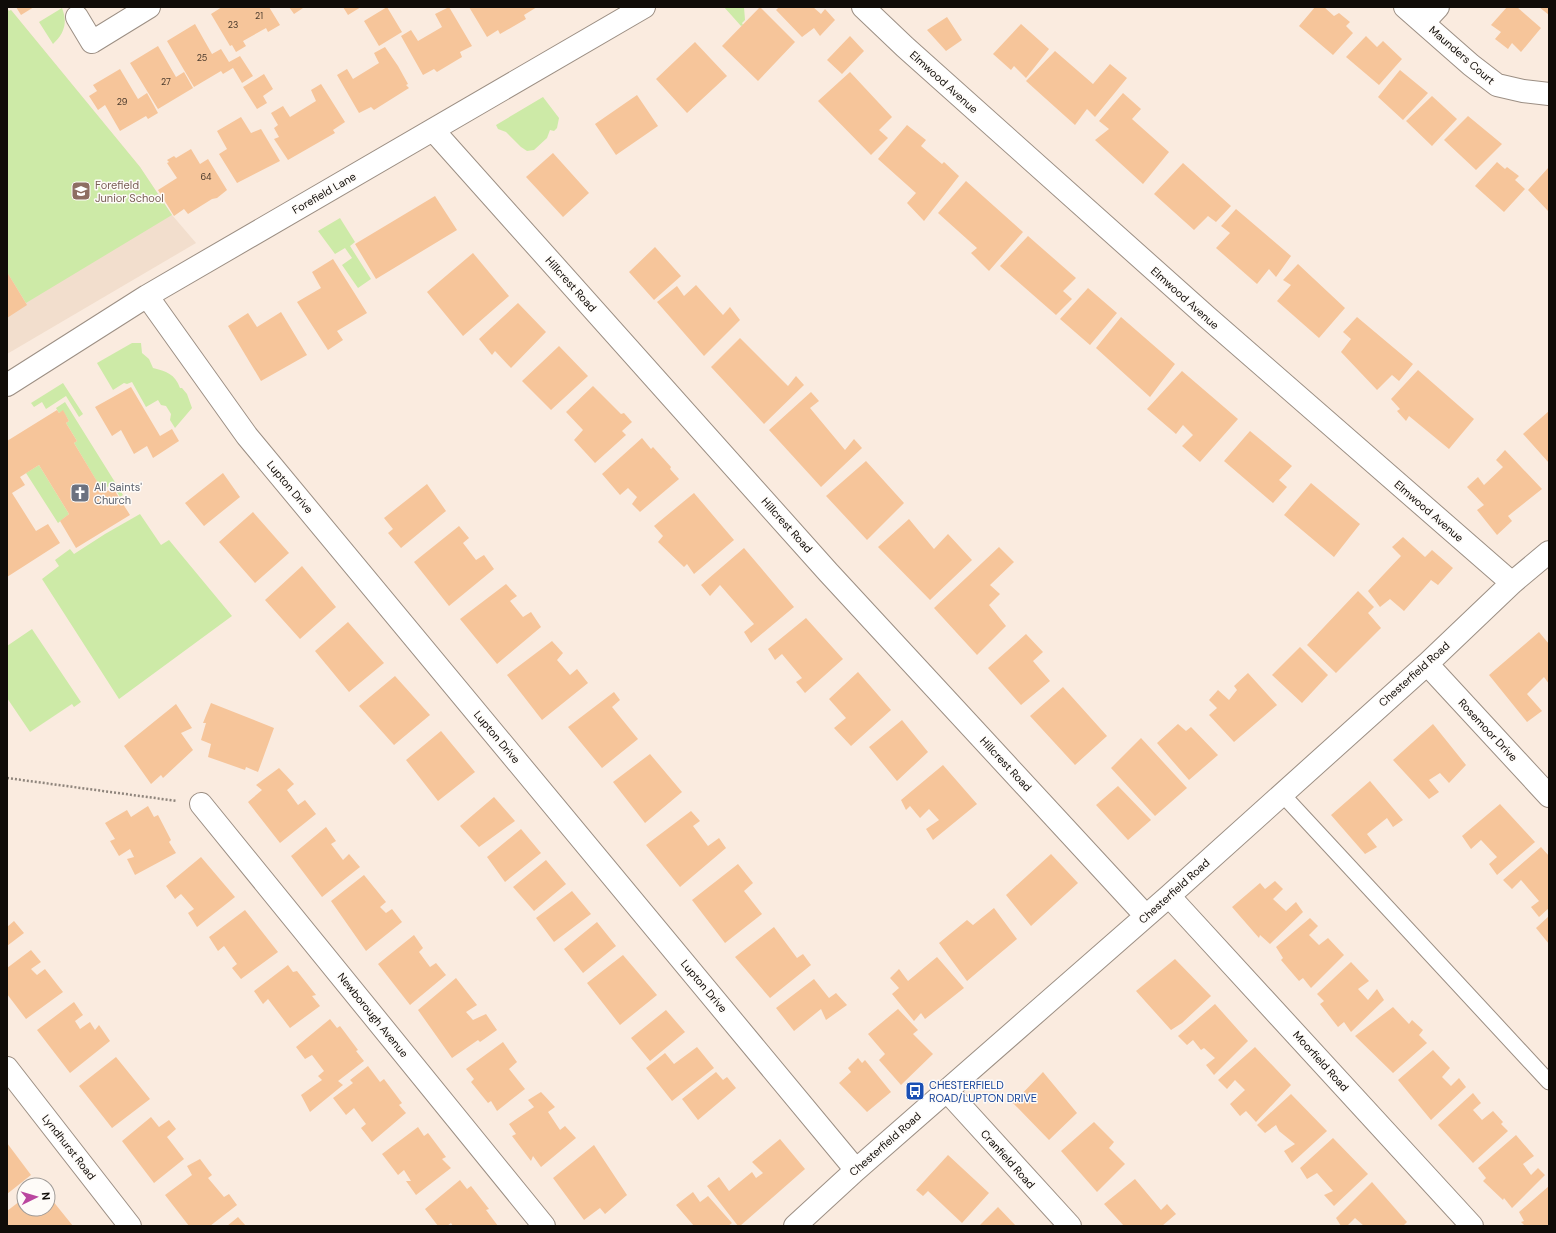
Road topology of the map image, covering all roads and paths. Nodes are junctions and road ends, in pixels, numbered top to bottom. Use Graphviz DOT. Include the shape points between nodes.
graph roads {
  1 [pos="149,7"];
  2 [pos="644,7"];
  3 [pos="863,7"];
  4 [pos="1405,7"];
  5 [pos="1431,14"];
  6 [pos="77,17"];
  7 [pos="1549,94"];
  8 [pos="433,130"];
  9 [pos="147,296"];
  10 [pos="7,385"];
  11 [pos="1549,552"];
  12 [pos="1512,583"];
  13 [pos="1427,664"];
  14 [pos="7,778"];
  15 [pos="1282,794"];
  16 [pos="1549,796"];
  17 [pos="201,804"];
  18 [pos="1169,896"];
  19 [pos="1146,916"];
  20 [pos="7,1068"];
  21 [pos="1549,1082"];
  22 [pos="947,1091"];
  23 [pos="856,1170"];
  24 [pos="130,1226"];
  25 [pos="544,1226"];
  26 [pos="795,1226"];
  27 [pos="1070,1226"];
  28 [pos="1472,1226"];
  1 -- 6 [label="street" via="92,42"];
  2 -- 8 [label="street, Forefield Lane"];
  3 -- 12 [label="street, Elmwood Avenue" via="1207,317"];
  4 -- 5 [label="street, Maunders Court"];
  5 -- 7 [label="street, Maunders Court" via="1471,65 1497,85 1523,92"];
  8 -- 9 [label="street, Forefield Lane"];
  8 -- 19 [label="street, Hillcrest Road" via="828,572"];
  9 -- 10 [label="street, Forefield Lane"];
  9 -- 23 [label="street, Lupton Drive" via="247,436"];
  11 -- 12 [label="street, Chesterfield Road"];
  12 -- 13 [label="street, Chesterfield Road"];
  13 -- 15 [label="street, Chesterfield Road"];
  13 -- 16 [label="street, Rosemoor Drive"];
  14 -- 17 [label="path"];
  15 -- 18 [label="street, Chesterfield Road"];
  15 -- 21 [label="lane"];
  17 -- 25 [label="street, Newborough Avenue"];
  18 -- 19 [label="street, Chesterfield Road"];
  18 -- 28 [label="street, Moorfield Road"];
  19 -- 22 [label="street, Chesterfield Road"];
  20 -- 24 [label="street, Lyndhurst Road"];
  22 -- 23 [label="street, Chesterfield Road"];
  22 -- 27 [label="street, Cranfield Road"];
  23 -- 26 [label="street, Chesterfield Road"];
}
